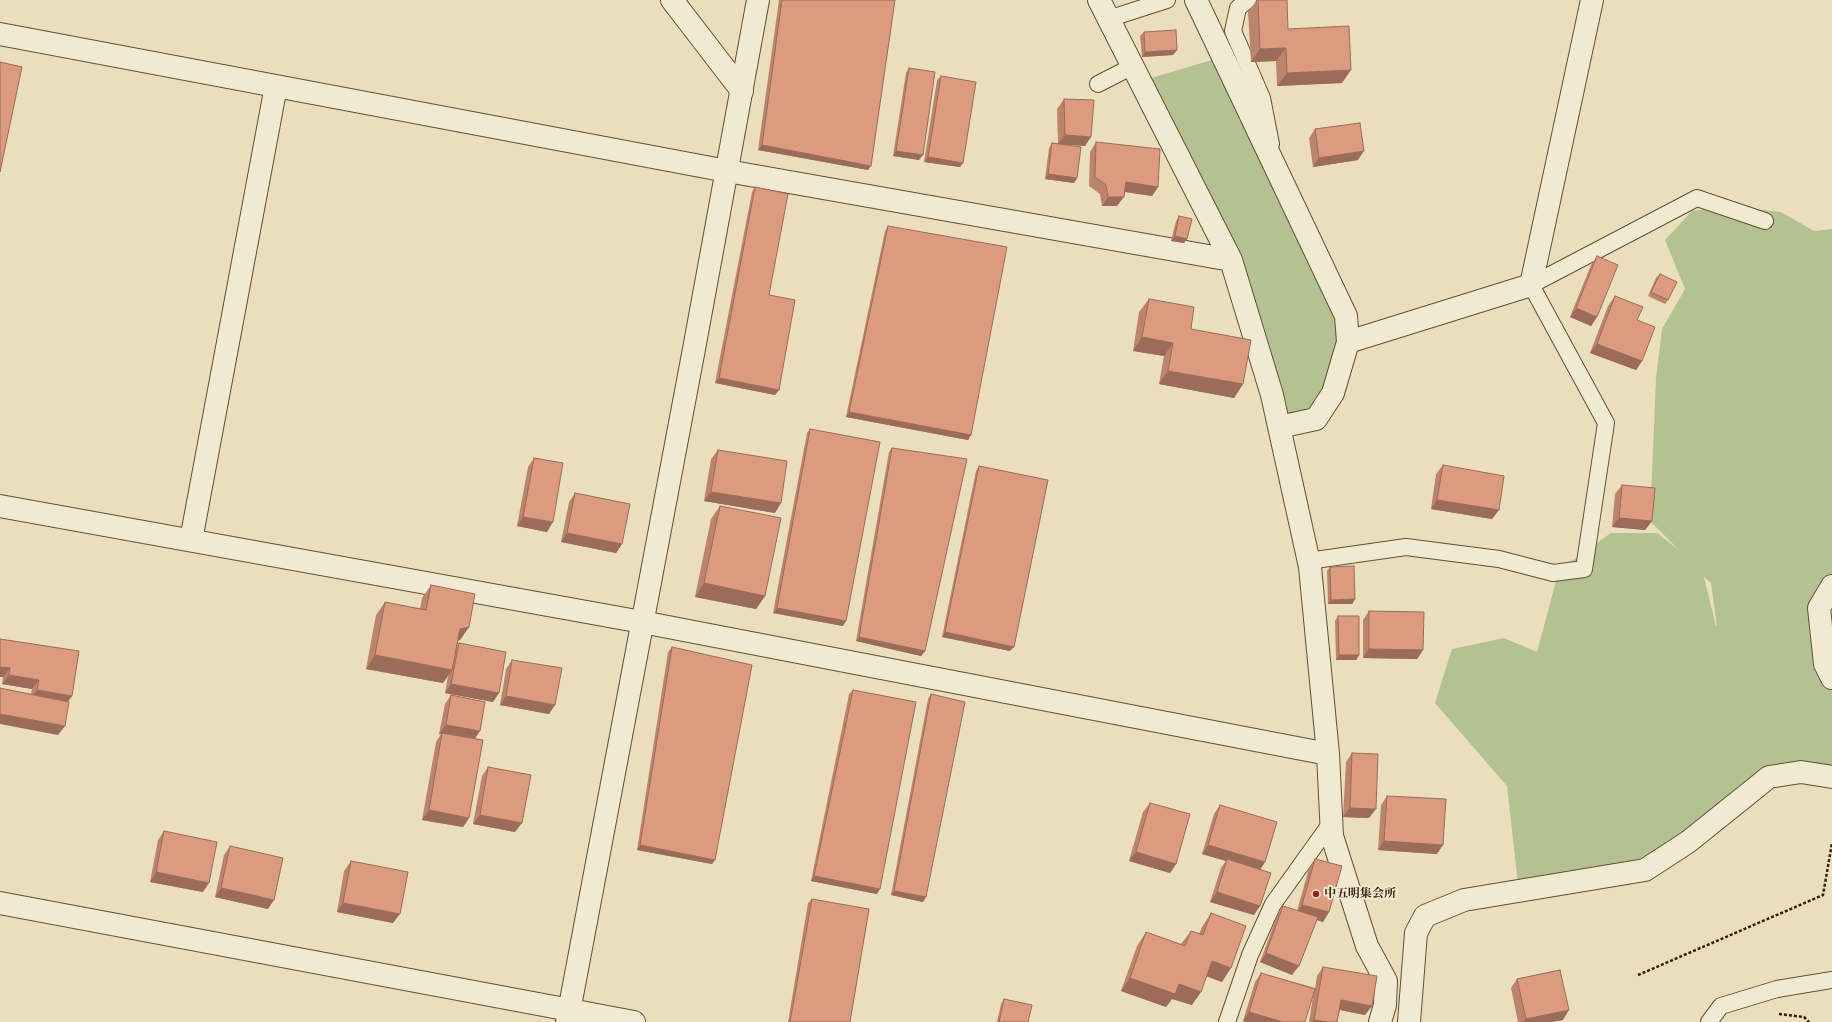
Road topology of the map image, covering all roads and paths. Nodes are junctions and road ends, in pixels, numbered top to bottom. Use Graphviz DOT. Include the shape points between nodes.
graph roads {
  1 [pos="672,0"];
  2 [pos="758,0"];
  3 [pos="1167,0"];
  4 [pos="1196,0"];
  5 [pos="1248,0"];
  6 [pos="1592,0"];
  7 [pos="1104,9"];
  8 [pos="0,34"];
  9 [pos="1133,66"];
  10 [pos="1098,84"];
  11 [pos="276,86"];
  12 [pos="742,91"];
  13 [pos="1276,169"];
  14 [pos="727,171"];
  15 [pos="1765,221"];
  16 [pos="1231,260"];
  17 [pos="1531,285"];
  18 [pos="1348,342"];
  19 [pos="1279,427"];
  20 [pos="0,506"];
  21 [pos="191,540"];
  22 [pos="1308,561"];
  23 [pos="1832,586"];
  24 [pos="642,622"];
  25 [pos="1832,678"];
  26 [pos="1328,754"];
  27 [pos="1832,777"];
  28 [pos="1332,823"];
  29 [pos="1832,843"];
  30 [pos="0,903"];
  31 [pos="1638,975"];
  32 [pos="1832,980"];
  33 [pos="568,1016"];
  34 [pos="634,1022"];
  35 [pos="1227,1022"];
  36 [pos="1380,1022"];
  37 [pos="1409,1022"];
  38 [pos="1709,1022"];
  1 -- 12 [label="street"];
  2 -- 12 [label="street"];
  3 -- 7 [label="lane"];
  4 -- 13 [label="street"];
  5 -- 13 [label="lane" via="1238,8 1233,31 1262,98"];
  6 -- 17 [label="street"];
  7 -- 9 [label="street"];
  8 -- 11 [label="street"];
  9 -- 10 [label="lane"];
  9 -- 16 [label="street"];
  11 -- 14 [label="street"];
  11 -- 21 [label="street"];
  12 -- 14 [label="street"];
  13 -- 18 [label="street" via="1346,316"];
  14 -- 16 [label="street"];
  14 -- 24 [label="street"];
  15 -- 17 [label="lane" via="1697,198"];
  16 -- 19 [label="street"];
  17 -- 18 [label="street"];
  17 -- 22 [label="lane" via="1606,423 1584,569 1553,573 1499,558 1406,547"];
  18 -- 19 [label="street" via="1333,393 1316,419"];
  19 -- 22 [label="street"];
  20 -- 21 [label="street"];
  21 -- 24 [label="street"];
  22 -- 26 [label="street"];
  23 -- 25 [label="street" via="1819,608 1825,664"];
  24 -- 26 [label="street"];
  24 -- 33 [label="street"];
  26 -- 28 [label="street"];
  27 -- 37 [label="street" via="1801,772 1769,777 1688,842 1645,870 1464,900 1425,916 1416,933"];
  28 -- 35 [label="lane" via="1273,904 1250,955"];
  28 -- 36 [label="street" via="1332,836 1367,946 1386,981 1385,1005"];
  29 -- 31 [label="path" via="1823,895"];
  30 -- 33 [label="street"];
  32 -- 38 [label="lane" via="1776,989 1721,1006"];
  33 -- 34 [label="street"];
}
